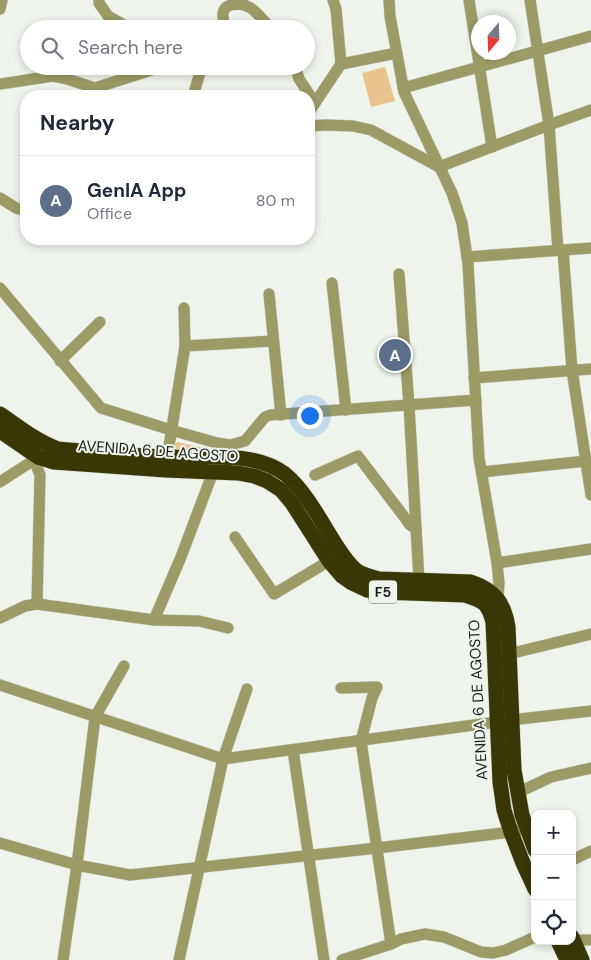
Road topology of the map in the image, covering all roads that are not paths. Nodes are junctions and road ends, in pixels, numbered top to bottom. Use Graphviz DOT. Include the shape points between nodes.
graph roads {
  1 [pos="2,0"];
  2 [pos="99,0"];
  3 [pos="333,0"];
  4 [pos="389,0"];
  5 [pos="469,0"];
  6 [pos="530,0"];
  7 [pos="0,9"];
  8 [pos="115,20"];
  9 [pos="223,20"];
  10 [pos="264,20"];
  11 [pos="591,36"];
  12 [pos="538,52"];
  13 [pos="397,53"];
  14 [pos="341,64"];
  15 [pos="480,68"];
  16 [pos="136,75"];
  17 [pos="199,75"];
  18 [pos="298,75"];
  19 [pos="0,84"];
  20 [pos="96,88"];
  21 [pos="403,88"];
  22 [pos="94,90"];
  23 [pos="195,90"];
  24 [pos="304,90"];
  25 [pos="315,103"];
  26 [pos="591,110"];
  27 [pos="549,125"];
  28 [pos="315,126"];
  29 [pos="492,147"];
  30 [pos="439,166"];
  31 [pos="0,198"];
  32 [pos="20,209"];
  33 [pos="591,248"];
  34 [pos="560,250"];
  35 [pos="467,257"];
  36 [pos="399,274"];
  37 [pos="332,282"];
  38 [pos="0,288"];
  39 [pos="269,294"];
  40 [pos="184,308"];
  41 [pos="100,322"];
  42 [pos="273,341"];
  43 [pos="185,346"];
  44 [pos="60,361"];
  45 [pos="591,369"];
  46 [pos="572,370"];
  47 [pos="474,378"];
  48 [pos="476,400"];
  49 [pos="409,405"];
  50 [pos="346,410"];
  51 [pos="0,414"];
  52 [pos="281,415"];
  53 [pos="171,430"];
  54 [pos="0,431"];
  55 [pos="39,454"];
  56 [pos="586,461"];
  57 [pos="166,464"];
  58 [pos="213,472"];
  59 [pos="482,472"];
  60 [pos="315,475"];
  61 [pos="0,482"];
  62 [pos="293,493"];
  63 [pos="591,495"];
  64 [pos="416,529"];
  65 [pos="235,537"];
  66 [pos="591,549"];
  67 [pos="329,561"];
  68 [pos="497,563"];
  69 [pos="355,577"];
  70 [pos="420,580"];
  71 [pos="498,598"];
  72 [pos="481,601"];
  73 [pos="37,604"];
  74 [pos="0,618"];
  75 [pos="154,620"];
  76 [pos="500,624"];
  77 [pos="228,628"];
  78 [pos="591,634"];
  79 [pos="508,654"];
  80 [pos="124,666"];
  81 [pos="0,685"];
  82 [pos="341,688"];
  83 [pos="247,689"];
  84 [pos="591,711"];
  85 [pos="95,717"];
  86 [pos="504,721"];
  87 [pos="361,741"];
  88 [pos="293,750"];
  89 [pos="223,759"];
  90 [pos="591,768"];
  91 [pos="517,793"];
  92 [pos="518,831"];
  93 [pos="0,843"];
  94 [pos="531,846"];
  95 [pos="378,848"];
  96 [pos="591,851"];
  97 [pos="308,856"];
  98 [pos="576,858"];
  99 [pos="77,865"];
  100 [pos="199,868"];
  101 [pos="531,881"];
  102 [pos="531,939"];
  103 [pos="576,939"];
  104 [pos="591,940"];
  105 [pos="390,944"];
  106 [pos="560,945"];
  107 [pos="576,945"];
  108 [pos="486,956"];
  109 [pos="63,960"];
  110 [pos="179,960"];
  111 [pos="324,960"];
  112 [pos="342,960"];
  113 [pos="566,960"];
  114 [pos="582,960"];
  1 -- 7 [label="street"];
  2 -- 8 [label="street" via="108,16"];
  3 -- 14 [label="street"];
  4 -- 13 [label="street"];
  5 -- 15 [label="street"];
  6 -- 12 [label="street"];
  9 -- 10 [label="street" via="225,8 242,2 252,5"];
  11 -- 12 [label="street"];
  12 -- 15 [label="street"];
  12 -- 27 [label="street"];
  13 -- 14 [label="street"];
  13 -- 21 [label="street"];
  14 -- 25 [label="street"];
  15 -- 21 [label="street"];
  15 -- 29 [label="street"];
  16 -- 20 [label="street"];
  17 -- 23 [label="street"];
  18 -- 24 [label="street"];
  19 -- 20 [label="street" via="53,76"];
  20 -- 22 [label="street"];
  21 -- 30 [label="street"];
  26 -- 27 [label="street"];
  27 -- 29 [label="street"];
  27 -- 34 [label="street"];
  28 -- 30 [label="street" via="353,126 371,130"];
  29 -- 30 [label="street"];
  30 -- 35 [label="street" via="462,223"];
  31 -- 32 [label="street"];
  33 -- 34 [label="street"];
  34 -- 35 [label="street"];
  34 -- 46 [label="street"];
  35 -- 47 [label="street"];
  36 -- 49 [label="street"];
  37 -- 50 [label="street"];
  38 -- 44 [label="street"];
  39 -- 42 [label="street"];
  40 -- 43 [label="street"];
  41 -- 44 [label="street"];
  42 -- 43 [label="street"];
  42 -- 52 [label="street"];
  43 -- 53 [label="street"];
  44 -- 53 [label="street" via="101,408"];
  45 -- 46 [label="street"];
  46 -- 47 [label="street"];
  46 -- 56 [label="street"];
  47 -- 48 [label="street"];
  48 -- 49 [label="street"];
  48 -- 59 [label="street"];
  49 -- 50 [label="street"];
  49 -- 64 [label="street"];
  50 -- 52 [label="street"];
  51 -- 55 [label="highway, AVENIDA 6 DE AGOSTO / F5" via="36,439"];
  52 -- 53 [label="street" via="265,418 245,441 237,444 217,443"];
  53 -- 57 [label="street"];
  54 -- 55 [label="highway, AVENIDA 6 DE AGOSTO / F5"];
  55 -- 57 [label="highway, AVENIDA 6 DE AGOSTO / F5" via="54,462"];
  55 -- 61 [label="street"];
  55 -- 73 [label="street"];
  56 -- 59 [label="street"];
  56 -- 63 [label="street"];
  57 -- 58 [label="highway, AVENIDA 6 DE AGOSTO / F5"];
  57 -- 62 [label="highway, AVENIDA 6 DE AGOSTO / F5" via="243,458 285,474"];
  58 -- 62 [label="highway, AVENIDA 6 DE AGOSTO / F5" via="254,476"];
  58 -- 75 [label="street"];
  59 -- 68 [label="street"];
  60 -- 64 [label="street" via="358,456"];
  62 -- 67 [label="highway, AVENIDA 6 DE AGOSTO / F5"];
  62 -- 69 [label="highway, AVENIDA 6 DE AGOSTO / F5" via="308,500"];
  64 -- 70 [label="street"];
  65 -- 67 [label="street" via="274,594"];
  66 -- 68 [label="street"];
  67 -- 69 [label="highway, AVENIDA 6 DE AGOSTO / F5" via="342,576"];
  68 -- 71 [label="street"];
  69 -- 70 [label="highway, AVENIDA 6 DE AGOSTO / F5"];
  69 -- 72 [label="highway, AVENIDA 6 DE AGOSTO / F5" via="367,590 465,595"];
  70 -- 71 [label="highway, AVENIDA 6 DE AGOSTO / F5" via="471,582 481,585"];
  71 -- 72 [label="highway"];
  71 -- 76 [label="highway, AVENIDA 6 DE AGOSTO" via="502,606"];
  72 -- 76 [label="highway, AVENIDA 6 DE AGOSTO"];
  73 -- 74 [label="street"];
  73 -- 75 [label="street"];
  75 -- 77 [label="street" via="199,621"];
  76 -- 79 [label="highway, AVENIDA 6 DE AGOSTO"];
  76 -- 86 [label="highway, AVENIDA 6 DE AGOSTO"];
  78 -- 79 [label="street"];
  79 -- 86 [label="highway, AVENIDA 6 DE AGOSTO"];
  80 -- 85 [label="street"];
  81 -- 85 [label="street"];
  82 -- 87 [label="street" via="377,687"];
  83 -- 89 [label="street"];
  84 -- 86 [label="street"];
  85 -- 89 [label="street"];
  85 -- 99 [label="street"];
  86 -- 87 [label="street"];
  86 -- 91 [label="highway, AVENIDA 6 DE AGOSTO"];
  86 -- 92 [label="highway, AVENIDA 6 DE AGOSTO" via="500,782 504,810"];
  87 -- 88 [label="street"];
  87 -- 95 [label="street"];
  88 -- 89 [label="street"];
  88 -- 97 [label="street"];
  89 -- 100 [label="street"];
  90 -- 91 [label="street" via="551,777"];
  91 -- 92 [label="highway, AVENIDA 6 DE AGOSTO" via="522,815"];
  92 -- 94 [label="highway, AVENIDA 6 DE AGOSTO"];
  92 -- 95 [label="street"];
  92 -- 101 [label="highway, AVENIDA 6 DE AGOSTO" via="523,863"];
  93 -- 99 [label="street"];
  95 -- 97 [label="street"];
  95 -- 105 [label="street"];
  96 -- 98 [label="street"];
  97 -- 100 [label="street"];
  97 -- 111 [label="street"];
  99 -- 100 [label="street" via="130,875"];
  99 -- 109 [label="street"];
  100 -- 110 [label="street"];
  102 -- 108 [label="street"];
  103 -- 104 [label="street"];
  105 -- 108 [label="street" via="425,934 444,937"];
  105 -- 112 [label="street"];
  106 -- 113 [label="highway"];
  107 -- 114 [label="highway"];
}
